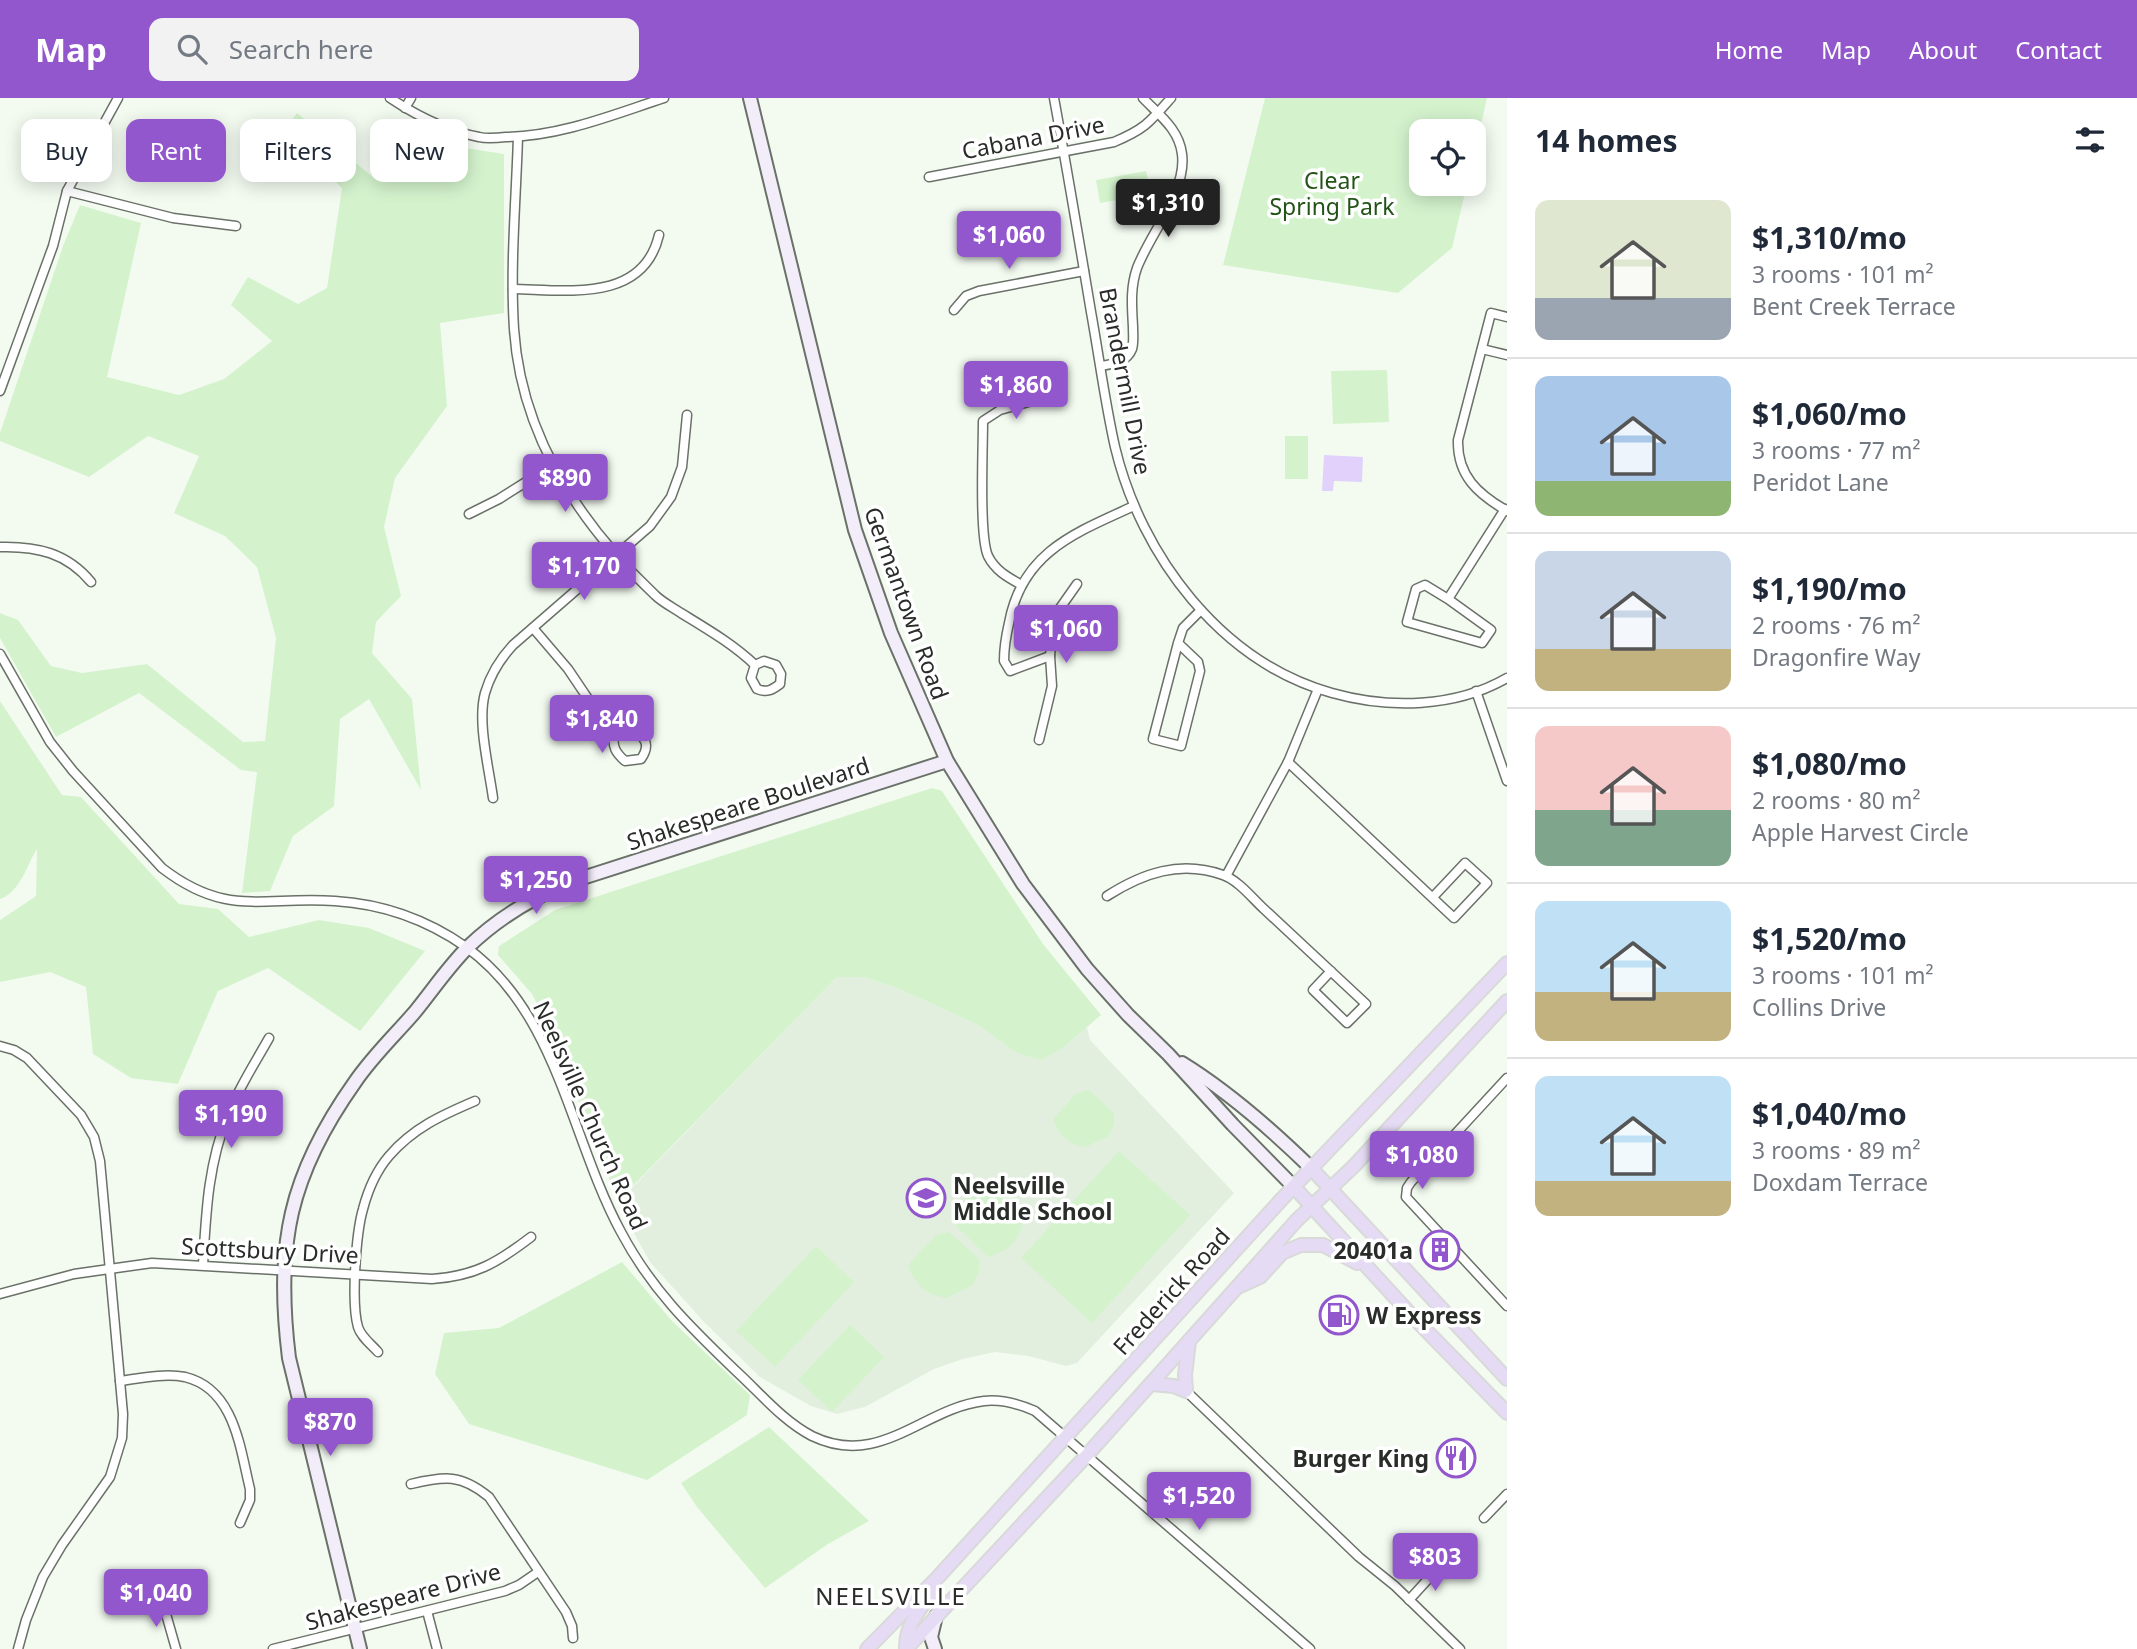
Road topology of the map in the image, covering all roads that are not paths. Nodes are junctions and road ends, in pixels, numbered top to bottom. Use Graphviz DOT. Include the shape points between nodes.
graph roads {
  1 [pos="118,98"];
  2 [pos="390,98"];
  3 [pos="411,98"];
  4 [pos="664,98"];
  5 [pos="750,98"];
  6 [pos="1055,98"];
  7 [pos="1143,98"];
  8 [pos="1171,98"];
  9 [pos="405,108"];
  10 [pos="1157,114"];
  11 [pos="518,137"];
  12 [pos="1064,152"];
  13 [pos="929,177"];
  14 [pos="67,191"];
  15 [pos="236,226"];
  16 [pos="659,235"];
  17 [pos="1084,271"];
  18 [pos="513,289"];
  19 [pos="954,310"];
  20 [pos="1507,317"];
  21 [pos="1482,349"];
  22 [pos="1507,355"];
  23 [pos="1101,366"];
  24 [pos="0,391"];
  25 [pos="1039,399"];
  26 [pos="687,415"];
  27 [pos="553,465"];
  28 [pos="1134,506"];
  29 [pos="1506,510"];
  30 [pos="469,514"];
  31 [pos="0,547"];
  32 [pos="615,555"];
  33 [pos="91,582"];
  34 [pos="1020,584"];
  35 [pos="1077,584"];
  36 [pos="1448,599"];
  37 [pos="1201,610"];
  38 [pos="533,628"];
  39 [pos="1178,643"];
  40 [pos="0,654"];
  41 [pos="1050,656"];
  42 [pos="755,665"];
  43 [pos="1507,678"];
  44 [pos="1318,689"];
  45 [pos="1476,691"];
  46 [pos="614,735"];
  47 [pos="1039,740"];
  48 [pos="947,761"];
  49 [pos="1289,762"];
  50 [pos="1507,781"];
  51 [pos="493,798"];
  52 [pos="1226,876"];
  53 [pos="1107,897"];
  54 [pos="1433,897"];
  55 [pos="467,948"];
  56 [pos="1507,963"];
  57 [pos="1331,971"];
  58 [pos="1507,1001"];
  59 [pos="269,1038"];
  60 [pos="0,1046"];
  61 [pos="1168,1054"];
  62 [pos="1507,1078"];
  63 [pos="475,1101"];
  64 [pos="1311,1168"];
  65 [pos="1294,1187"];
  66 [pos="1331,1188"];
  67 [pos="1311,1206"];
  68 [pos="531,1237"];
  69 [pos="203,1265"];
  70 [pos="110,1267"];
  71 [pos="283,1269"];
  72 [pos="1370,1270"];
  73 [pos="356,1275"];
  74 [pos="1233,1290"];
  75 [pos="0,1294"];
  76 [pos="1507,1305"];
  77 [pos="1189,1340"];
  78 [pos="378,1352"];
  79 [pos="1507,1379"];
  80 [pos="120,1381"];
  81 [pos="1151,1384"];
  82 [pos="1186,1391"];
  83 [pos="1507,1413"];
  84 [pos="1067,1437"];
  85 [pos="1087,1455"];
  86 [pos="411,1484"];
  87 [pos="1507,1494"];
  88 [pos="1484,1518"];
  89 [pos="240,1523"];
  90 [pos="1440,1566"];
  91 [pos="538,1572"];
  92 [pos="939,1576"];
  93 [pos="162,1600"];
  94 [pos="1409,1600"];
  95 [pos="427,1611"];
  96 [pos="936,1616"];
  97 [pos="355,1629"];
  98 [pos="573,1637"];
  99 [pos="18,1649"];
  100 [pos="176,1649"];
  101 [pos="273,1649"];
  102 [pos="360,1649"];
  103 [pos="437,1649"];
  104 [pos="867,1649"];
  105 [pos="906,1649"];
  106 [pos="935,1649"];
  107 [pos="1310,1649"];
  108 [pos="1460,1649"];
  1 -- 14 [label="street"];
  2 -- 9 [label="street"];
  3 -- 9 [label="street"];
  4 -- 11 [label="street" via="562,131"];
  5 -- 48 [label="street, Germantown Road" via="855,530 891,633"];
  6 -- 12 [label="street, Brandermill Drive"];
  7 -- 10 [label="street"];
  8 -- 10 [label="street, Cabana Drive"];
  9 -- 11 [label="street" via="474,136"];
  10 -- 12 [label="street, Cabana Drive" via="1137,132 1114,142"];
  10 -- 23 [label="street" via="1179,138 1182,177 1137,269 1132,293 1133,348 1120,362"];
  11 -- 18 [label="street"];
  12 -- 13 [label="street, Cabana Drive"];
  12 -- 17 [label="street, Brandermill Drive"];
  14 -- 15 [label="street" via="173,218"];
  14 -- 24 [label="street" via="53,246"];
  16 -- 18 [label="street" via="643,269 611,286"];
  17 -- 19 [label="street" via="979,291"];
  17 -- 23 [label="street, Brandermill Drive"];
  18 -- 27 [label="street" via="522,381"];
  20 -- 21 [label="street" via="1490,313"];
  21 -- 22 [label="street"];
  21 -- 29 [label="street" via="1458,454 1474,489"];
  23 -- 28 [label="street, Brandermill Drive" via="1115,447"];
  25 -- 34 [label="street" via="1000,410 983,421 984,544 994,565"];
  26 -- 32 [label="street" via="682,467 671,497 650,526"];
  27 -- 30 [label="street"];
  27 -- 32 [label="street" via="580,512"];
  28 -- 34 [label="street" via="1075,532"];
  28 -- 37 [label="street, Brandermill Drive" via="1168,568"];
  29 -- 36 [label="street"];
  31 -- 33 [label="street" via="49,552 78,566"];
  32 -- 38 [label="street"];
  32 -- 42 [label="street" via="658,598"];
  34 -- 41 [label="street" via="1004,661 1010,671"];
  35 -- 41 [label="street" via="1058,611"];
  36 -- 36 [label="street" via="1491,629 1482,643 1407,622 1416,589 1425,585"];
  37 -- 39 [label="street" via="1183,628"];
  37 -- 44 [label="street, Brandermill Drive" via="1259,658"];
  38 -- 46 [label="street"];
  38 -- 51 [label="street" via="502,658 485,693 482,718"];
  39 -- 39 [label="street" via="1153,738 1181,746 1200,671 1198,662"];
  40 -- 55 [label="street, Neelsville Church Road" via="50,742 162,869 178,881 219,899 244,904 334,901 391,909 440,930"];
  41 -- 47 [label="street" via="1052,686"];
  43 -- 45 [label="street, Brandermill Drive"];
  44 -- 45 [label="street, Brandermill Drive" via="1396,704 1438,701"];
  44 -- 49 [label="street"];
  45 -- 50 [label="street"];
  46 -- 46 [label="street" via="612,743 625,761 641,759 645,753 642,737 632,730"];
  48 -- 55 [label="street, Shakespeare Boulevard" via="570,882 507,914"];
  48 -- 61 [label="street, Germantown Road" via="1045,915 1104,988"];
  49 -- 52 [label="street"];
  49 -- 54 [label="street"];
  52 -- 53 [label="street" via="1164,870 1145,875"];
  52 -- 57 [label="street"];
  54 -- 54 [label="street" via="1454,918 1487,883 1465,863"];
  55 -- 71 [label="street, Shakespeare Boulevard" via="356,1080 322,1132 295,1198"];
  55 -- 84 [label="street, Neelsville Church Road" via="506,985 532,1023 608,1206 651,1282 683,1320 797,1427 825,1441 875,1444 970,1404 1000,1401 1035,1411"];
  56 -- 64 [label="main road, Frederick Road"];
  57 -- 57 [label="street" via="1367,1004 1347,1023 1313,990"];
  58 -- 66 [label="main road, Frederick Road"];
  59 -- 69 [label="street" via="228,1114 214,1157"];
  60 -- 70 [label="street" via="27,1058 81,1115 94,1137"];
  61 -- 64 [label="street, Germantown Road" via="1237,1102"];
  61 -- 65 [label="street, Germantown Road"];
  62 -- 76 [label="street" via="1411,1182 1406,1197"];
  63 -- 73 [label="street" via="415,1130 388,1157 371,1184 362,1211"];
  64 -- 65 [label="main road, Frederick Road"];
  64 -- 66 [label="main road, Germantown Road"];
  65 -- 67 [label="main road, Germantown Road"];
  65 -- 84 [label="main road, Frederick Road"];
  66 -- 67 [label="main road, Frederick Road"];
  66 -- 79 [label="main road, Germantown Road"];
  67 -- 72 [label="main road, Germantown Road"];
  67 -- 74 [label="main road, Frederick Road"];
  68 -- 73 [label="street, Scottsbury Drive" via="499,1261 456,1277"];
  69 -- 70 [label="street, Scottsbury Drive"];
  69 -- 71 [label="street, Scottsbury Drive"];
  70 -- 75 [label="street, Scottsbury Drive"];
  70 -- 80 [label="street"];
  71 -- 73 [label="street, Scottsbury Drive"];
  71 -- 97 [label="street, Shakespeare Boulevard" via="289,1358"];
  72 -- 74 [label="main road" via="1322,1245 1301,1245 1282,1253 1260,1277"];
  72 -- 83 [label="main road, Germantown Road"];
  73 -- 78 [label="street" via="358,1327"];
  74 -- 77 [label="main road, Frederick Road"];
  77 -- 81 [label="main road, Frederick Road"];
  77 -- 82 [label="main road"];
  80 -- 89 [label="street" via="186,1377 220,1399 233,1421 250,1489"];
  80 -- 99 [label="street" via="122,1426 116,1463 43,1577"];
  81 -- 82 [label="main road"];
  81 -- 85 [label="main road, Frederick Road"];
  82 -- 94 [label="street"];
  84 -- 85 [label="street, Neelsville Church Road"];
  84 -- 92 [label="main road, Frederick Road"];
  85 -- 96 [label="main road, Frederick Road"];
  85 -- 107 [label="street, Neelsville Church Road"];
  86 -- 91 [label="street" via="452,1478 474,1485 489,1497"];
  87 -- 88 [label="street"];
  90 -- 94 [label="street"];
  91 -- 95 [label="street, Shakespeare Drive" via="505,1591"];
  91 -- 98 [label="street" via="566,1612"];
  92 -- 104 [label="main road, Frederick Road"];
  92 -- 105 [label="main road" via="910,1625"];
  93 -- 100 [label="street"];
  94 -- 108 [label="street"];
  95 -- 97 [label="street, Shakespeare Drive"];
  95 -- 103 [label="street"];
  96 -- 105 [label="main road, Frederick Road"];
  96 -- 106 [label="street" via="931,1637"];
  97 -- 101 [label="street, Shakespeare Drive"];
  97 -- 102 [label="street, Shakespeare Boulevard"];
}
